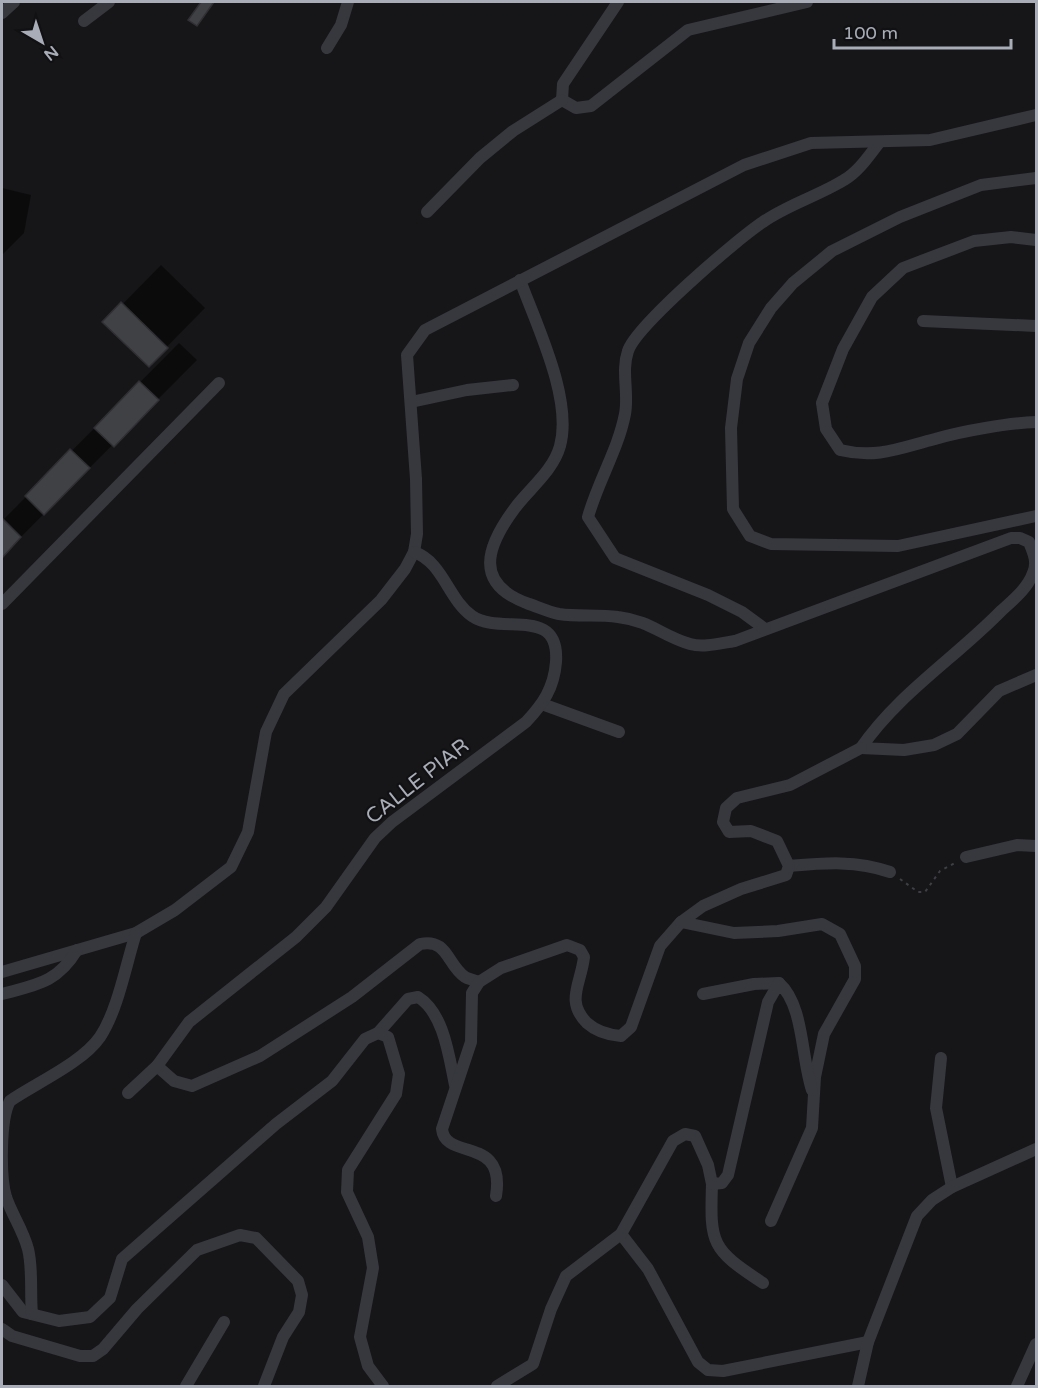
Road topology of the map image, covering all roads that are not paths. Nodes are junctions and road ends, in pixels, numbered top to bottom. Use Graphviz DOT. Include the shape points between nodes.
graph roads {
  1 [pos="14,2"];
  2 [pos="109,2"];
  3 [pos="348,2"];
  4 [pos="618,2"];
  5 [pos="807,2"];
  6 [pos="2,13"];
  7 [pos="84,21"];
  8 [pos="327,48"];
  9 [pos="562,100"];
  10 [pos="1036,115"];
  11 [pos="878,144"];
  12 [pos="1036,178"];
  13 [pos="427,212"];
  14 [pos="1036,240"];
  15 [pos="520,280"];
  16 [pos="923,321"];
  17 [pos="1036,326"];
  18 [pos="219,383"];
  19 [pos="513,386"];
  20 [pos="411,402"];
  21 [pos="1036,422"];
  22 [pos="1036,516"];
  23 [pos="414,552"];
  24 [pos="2,604"];
  25 [pos="765,629"];
  26 [pos="1036,675"];
  27 [pos="542,704"];
  28 [pos="619,732"];
  29 [pos="861,748"];
  30 [pos="1036,846"];
  31 [pos="966,857"];
  32 [pos="789,866"];
  33 [pos="890,872"];
  34 [pos="681,922"];
  35 [pos="136,933"];
  36 [pos="76,950"];
  37 [pos="2,972"];
  38 [pos="479,982"];
  39 [pos="779,983"];
  40 [pos="2,994"];
  41 [pos="703,994"];
  42 [pos="378,1034"];
  43 [pos="941,1058"];
  44 [pos="158,1066"];
  45 [pos="455,1089"];
  46 [pos="128,1093"];
  47 [pos="814,1097"];
  48 [pos="1036,1149"];
  49 [pos="712,1184"];
  50 [pos="952,1187"];
  51 [pos="496,1196"];
  52 [pos="771,1221"];
  53 [pos="621,1234"];
  54 [pos="763,1283"];
  55 [pos="2,1285"];
  56 [pos="32,1314"];
  57 [pos="224,1322"];
  58 [pos="2,1329"];
  59 [pos="868,1342"];
  60 [pos="1036,1344"];
  61 [pos="1030,1370"];
  62 [pos="186,1386"];
  63 [pos="264,1386"];
  64 [pos="383,1386"];
  65 [pos="497,1386"];
  66 [pos="858,1386"];
  67 [pos="1017,1386"];
  1 -- 6 [label="street"];
  2 -- 7 [label="street"];
  3 -- 8 [label="street" via="341,25"];
  4 -- 9 [label="street" via="563,84"];
  5 -- 9 [label="street" via="688,30 591,105 576,108"];
  9 -- 13 [label="street" via="513,130"];
  10 -- 11 [label="street" via="930,140"];
  11 -- 15 [label="street" via="811,144 744,165"];
  11 -- 25 [label="street" via="845,180 765,220 738,240 640,330 628,349 625,364 626,411 620,441 596,490 588,517 615,558 708,595"];
  12 -- 22 [label="street" via="981,185 900,217 832,251 793,283 771,308 749,344 737,379 731,428 733,509 750,536 771,544 898,546"];
  14 -- 21 [label="street" via="1011,237 974,241 903,268 872,297 843,349 822,403 826,429 840,450 854,454 879,455 938,438"];
  15 -- 20 [label="street" via="425,330 407,355"];
  15 -- 25 [label="street" via="560,397 563,429 552,465 498,534 490,555 490,574 499,589 514,599 556,614 616,616 646,622 690,644 735,640"];
  16 -- 17 [label="street"];
  18 -- 24 [label="street"];
  19 -- 20 [label="street" via="467,390"];
  20 -- 23 [label="street" via="416,479"];
  23 -- 27 [label="street, CALLE PIAR" via="424,555 473,617 538,626 549,633 555,642 554,682"];
  23 -- 35 [label="street" via="381,600 284,694 266,732 248,831 231,867 175,910"];
  25 -- 29 [label="street" via="1011,538 1029,542 1036,560 1026,586 880,720"];
  26 -- 29 [label="street" via="999,690 957,734 934,745 904,750"];
  27 -- 28 [label="street"];
  27 -- 44 [label="street, CALLE PIAR" via="526,722 375,838 326,907 296,937 189,1022"];
  29 -- 32 [label="street" via="790,785 737,798 726,808 723,822 729,832 751,831 777,841"];
  30 -- 31 [label="street" via="1017,845"];
  32 -- 33 [label="street" via="837,862"];
  32 -- 34 [label="street" via="786,875 703,906"];
  34 -- 38 [label="street" via="660,946 631,1027 621,1035 607,1035 577,1013 574,1001 584,957 580,950 567,945 501,968"];
  34 -- 47 [label="street" via="734,933 822,924 840,934 855,966 855,979 824,1034"];
  35 -- 36 [label="street"];
  35 -- 56 [label="street" via="110,1019 99,1039 80,1057 10,1101 4,1110 3,1178 6,1196 29,1252"];
  36 -- 37 [label="street"];
  36 -- 40 [label="street" via="67,966 48,981"];
  38 -- 44 [label="street" via="465,977 441,947 430,942 420,945 352,997 260,1056 192,1086 174,1081"];
  38 -- 45 [label="street" via="472,993 471,1041"];
  39 -- 41 [label="street"];
  39 -- 47 [label="street" via="794,1000"];
  39 -- 49 [label="street" via="768,1002 728,1176 722,1183"];
  42 -- 45 [label="street" via="408,999 418,997 428,1003 447,1044"];
  42 -- 56 [label="street" via="365,1039 332,1081 276,1124 122,1259 110,1298 90,1317 59,1321"];
  42 -- 64 [label="street" via="388,1037 396,1061 396,1094 348,1170 347,1192 368,1237 373,1268 360,1337 368,1366"];
  43 -- 50 [label="street" via="936,1108"];
  44 -- 46 [label="street, CALLE PIAR"];
  45 -- 51 [label="street" via="442,1137 451,1145 482,1153 498,1181"];
  47 -- 52 [label="street" via="812,1128"];
  48 -- 50 [label="street"];
  49 -- 53 [label="street" via="695,1136 685,1134 673,1141"];
  49 -- 54 [label="street" via="710,1229 721,1251"];
  50 -- 59 [label="street" via="917,1216"];
  53 -- 59 [label="street" via="648,1269 698,1362 708,1370 723,1371"];
  53 -- 65 [label="street" via="566,1276 550,1310 533,1364"];
  55 -- 56 [label="street" via="23,1312"];
  57 -- 62 [label="street"];
  58 -- 63 [label="street" via="12,1336 80,1356 93,1356 197,1251 240,1235 256,1238 298,1281 302,1295 299,1312 283,1337"];
  59 -- 66 [label="street"];
  60 -- 61 [label="street"];
  61 -- 67 [label="street"];
}
